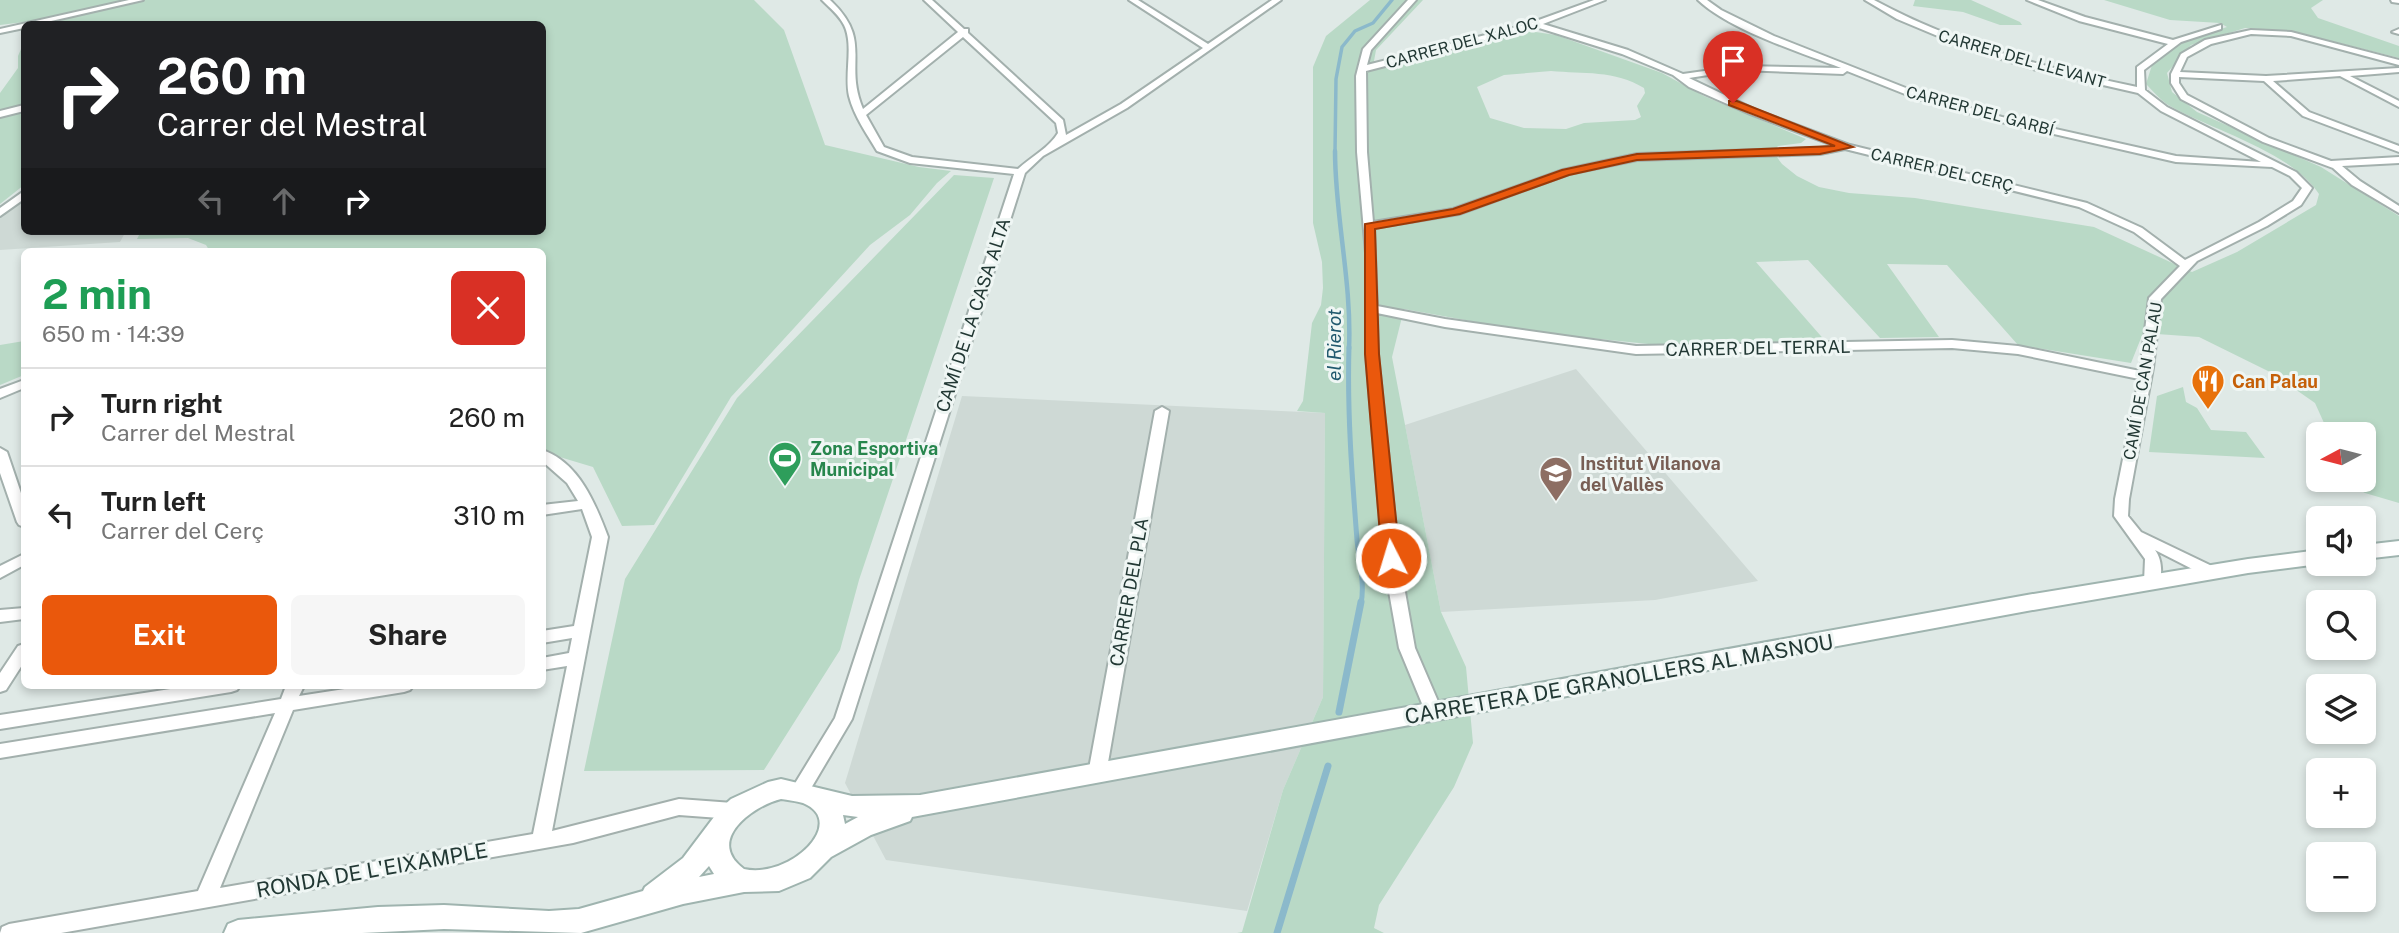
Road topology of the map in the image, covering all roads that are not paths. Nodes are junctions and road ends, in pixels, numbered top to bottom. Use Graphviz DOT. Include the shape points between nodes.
graph roads {
  1 [pos="139,0"];
  2 [pos="825,0"];
  3 [pos="928,0"];
  4 [pos="1133,0"];
  5 [pos="1277,0"];
  6 [pos="1412,0"];
  7 [pos="1601,0"];
  8 [pos="1702,0"];
  9 [pos="1869,0"];
  10 [pos="2031,0"];
  11 [pos="44,21"];
  12 [pos="1535,24"];
  13 [pos="21,27"];
  14 [pos="2218,27"];
  15 [pos="0,31"];
  16 [pos="965,32"];
  17 [pos="2175,43"];
  18 [pos="1208,48"];
  19 [pos="2399,63"];
  20 [pos="1362,69"];
  21 [pos="2399,70"];
  22 [pos="1854,72"];
  23 [pos="2175,74"];
  24 [pos="2343,76"];
  25 [pos="1681,77"];
  26 [pos="2266,79"];
  27 [pos="2141,91"];
  28 [pos="2399,104"];
  29 [pos="21,109"];
  30 [pos="0,114"];
  31 [pos="862,114"];
  32 [pos="1056,145"];
  33 [pos="1847,147"];
  34 [pos="2399,149"];
  35 [pos="2399,160"];
  36 [pos="2328,164"];
  37 [pos="2274,165"];
  38 [pos="1020,172"];
  39 [pos="21,196"];
  40 [pos="2399,210"];
  41 [pos="0,213"];
  42 [pos="1369,226"];
  43 [pos="2186,266"];
  44 [pos="1372,308"];
  45 [pos="2146,376"];
  46 [pos="21,385"];
  47 [pos="0,394"];
  48 [pos="1162,411"];
  49 [pos="0,452"];
  50 [pos="546,457"];
  51 [pos="589,504"];
  52 [pos="546,509"];
  53 [pos="21,513"];
  54 [pos="2134,534"];
  55 [pos="2399,548"];
  56 [pos="2376,551"];
  57 [pos="2306,560"];
  58 [pos="21,561"];
  59 [pos="2211,572"];
  60 [pos="0,573"];
  61 [pos="2152,582"];
  62 [pos="21,614"];
  63 [pos="0,616"];
  64 [pos="582,631"];
  65 [pos="546,636"];
  66 [pos="21,654"];
  67 [pos="576,658"];
  68 [pos="546,663"];
  69 [pos="0,686"];
  70 [pos="212,689"];
  71 [pos="294,689"];
  72 [pos="386,689"];
  73 [pos="287,705"];
  74 [pos="1434,713"];
  75 [pos="0,722"];
  76 [pos="0,751"];
  77 [pos="1097,774"];
  78 [pos="812,795"];
  79 [pos="920,806"];
  80 [pos="733,811"];
  81 [pos="718,836"];
  82 [pos="541,840"];
  83 [pos="826,848"];
  84 [pos="742,881"];
  85 [pos="205,899"];
  86 [pos="649,901"];
  87 [pos="9,933"];
  88 [pos="239,933"];
  1 -- 11 [label="street"];
  2 -- 31 [label="street" via="849,22 854,43 849,79"];
  3 -- 16 [label="street"];
  4 -- 18 [label="street"];
  5 -- 18 [label="street"];
  6 -- 20 [label="street" via="1367,49"];
  7 -- 12 [label="street, CARRER DEL XALOC"];
  8 -- 22 [label="street, CARRER DEL GARBÍ" via="1770,38"];
  9 -- 27 [label="street, CARRER DEL LLEVANT" via="1945,38 2086,80"];
  10 -- 17 [label="street" via="2082,19"];
  12 -- 20 [label="street, CARRER DEL XALOC"];
  12 -- 25 [label="street, CARRER DEL CERÇ" via="1625,52"];
  13 -- 15 [label="street"];
  14 -- 17 [label="street"];
  16 -- 31 [label="street"];
  16 -- 32 [label="street" via="1060,122 1063,133"];
  17 -- 27 [label="street" via="2140,69"];
  18 -- 32 [label="street" via="1124,106"];
  19 -- 23 [label="street" via="2291,34 2251,32 2200,47 2184,56"];
  20 -- 42 [label="street" via="1362,152"];
  21 -- 24 [label="street"];
  22 -- 25 [label="street" via="1740,68"];
  22 -- 37 [label="street, CARRER DEL GARBÍ" via="1989,116 2176,159"];
  23 -- 26 [label="street"];
  23 -- 36 [label="street" via="2184,97 2266,140"];
  24 -- 26 [label="street"];
  24 -- 28 [label="street"];
  25 -- 33 [label="street, CARRER DEL CERÇ" via="1753,113"];
  26 -- 34 [label="street" via="2306,114"];
  27 -- 37 [label="street, CAMÍ DE CAN PALAU" via="2164,109"];
  29 -- 30 [label="street"];
  31 -- 38 [label="street" via="880,149 890,154"];
  32 -- 38 [label="street"];
  33 -- 42 [label="street" via="1637,157 1566,172 1455,212"];
  33 -- 43 [label="street, CARRER DEL CERÇ" via="2083,205 2138,230"];
  35 -- 36 [label="street"];
  36 -- 40 [label="street"];
  37 -- 43 [label="street, CAMÍ DE CAN PALAU" via="2307,188 2297,203"];
  38 -- 78 [label="street, CAMÍ DE LA CASA ALTA" via="843,719"];
  39 -- 41 [label="street"];
  42 -- 44 [label="street"];
  43 -- 45 [label="street, CAMÍ DE CAN PALAU" via="2155,298"];
  44 -- 45 [label="street, CARRER DEL TERRAL" via="1636,350 1952,344 2018,350"];
  44 -- 74 [label="street" via="1391,558 1407,648"];
  45 -- 54 [label="street, CAMÍ DE CAN PALAU" via="2122,499 2121,516"];
  46 -- 47 [label="street"];
  48 -- 77 [label="street, CARRER DEL PLA"];
  49 -- 53 [label="street"];
  50 -- 51 [label="street" via="566,471"];
  51 -- 52 [label="street"];
  51 -- 64 [label="street" via="600,537"];
  54 -- 59 [label="street"];
  54 -- 61 [label="street, CAMÍ DE CAN PALAU" via="2153,558"];
  55 -- 56 [label="main road"];
  57 -- 59 [label="main road, CARRETERA DE GRANOLLERS AL MASNOU"];
  58 -- 60 [label="street"];
  59 -- 61 [label="main road, CARRETERA DE GRANOLLERS AL MASNOU"];
  61 -- 74 [label="main road, CARRETERA DE GRANOLLERS AL MASNOU"];
  62 -- 63 [label="street"];
  64 -- 65 [label="street"];
  64 -- 67 [label="street"];
  66 -- 69 [label="street"];
  67 -- 68 [label="street"];
  67 -- 82 [label="street"];
  70 -- 75 [label="street"];
  71 -- 73 [label="street"];
  72 -- 73 [label="street"];
  73 -- 76 [label="street"];
  73 -- 85 [label="street"];
  74 -- 77 [label="main road, CARRETERA DE GRANOLLERS AL MASNOU"];
  77 -- 79 [label="main road, CARRETERA DE GRANOLLERS AL MASNOU"];
  78 -- 79 [label="main road, CARRETERA DE GRANOLLERS AL MASNOU" via="852,807"];
  78 -- 80 [label="main road" via="782,789 762,793"];
  78 -- 83 [label="main road" via="832,818"];
  79 -- 83 [label="main road, CARRETERA DE GRANOLLERS AL MASNOU" via="862,827"];
  80 -- 81 [label="main road"];
  80 -- 82 [label="street, RONDA DE L'EIXAMPLE" via="679,807"];
  81 -- 84 [label="main road" via="718,861"];
  81 -- 86 [label="main road" via="692,866"];
  82 -- 85 [label="street, RONDA DE L'EIXAMPLE"];
  83 -- 84 [label="main road" via="808,867 789,877"];
  84 -- 86 [label="main road"];
  85 -- 87 [label="street, RONDA DE L'EIXAMPLE"];
  86 -- 88 [label="main road" via="559,923 378,919"];
}
